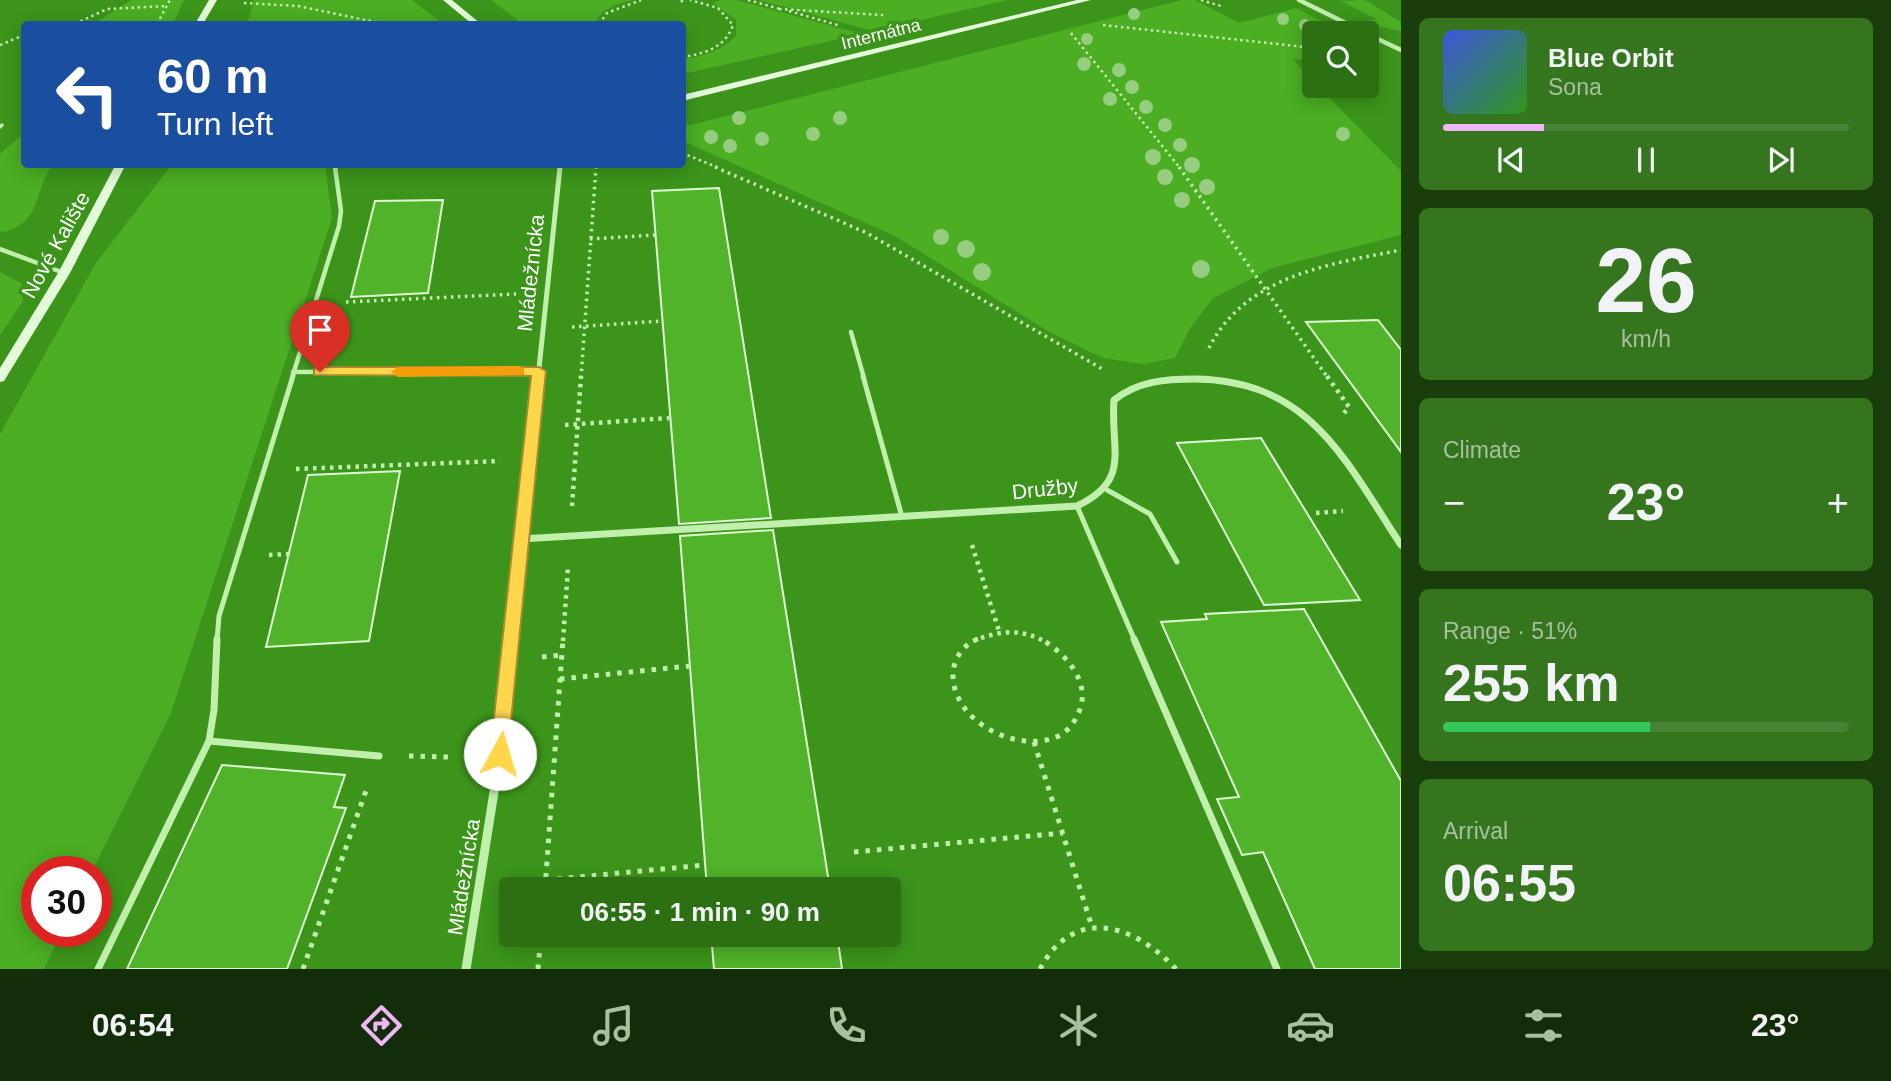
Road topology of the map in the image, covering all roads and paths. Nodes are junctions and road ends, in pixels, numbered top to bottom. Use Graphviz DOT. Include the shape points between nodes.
graph roads {
  1 [pos="170,0"];
  2 [pos="213,0"];
  3 [pos="447,0"];
  4 [pos="641,0"];
  5 [pos="690,0"];
  6 [pos="709,0"];
  7 [pos="748,0"];
  8 [pos="1087,0"];
  9 [pos="1201,0"];
  10 [pos="1299,0"];
  11 [pos="702,2"];
  12 [pos="244,3"];
  13 [pos="167,6"];
  14 [pos="1221,6"];
  15 [pos="779,9"];
  16 [pos="893,16"];
  17 [pos="81,21"];
  18 [pos="158,21"];
  19 [pos="201,21"];
  20 [pos="374,21"];
  21 [pos="473,21"];
  22 [pos="601,21"];
  23 [pos="1342,21"];
  24 [pos="1100,25"];
  25 [pos="852,29"];
  26 [pos="1069,31"];
  27 [pos="21,36"];
  28 [pos="1379,40"];
  29 [pos="0,45"];
  30 [pos="1302,47"];
  31 [pos="1401,51"];
  32 [pos="686,56"];
  33 [pos="686,97"];
  34 [pos="686,155"];
  35 [pos="119,168"];
  36 [pos="336,168"];
  37 [pos="560,168"];
  38 [pos="655,235"];
  39 [pos="552,241"];
  40 [pos="0,249"];
  41 [pos="1401,250"];
  42 [pos="64,273"];
  43 [pos="1264,289"];
  44 [pos="547,292"];
  45 [pos="314,303"];
  46 [pos="662,321"];
  47 [pos="599,325"];
  48 [pos="851,332"];
  49 [pos="539,371"];
  50 [pos="293,372"];
  51 [pos="1205,377"];
  52 [pos="0,379"];
  53 [pos="1134,385"];
  54 [pos="669,418"];
  55 [pos="596,422"];
  56 [pos="1326,436"];
  57 [pos="529,460"];
  58 [pos="261,470"];
  59 [pos="1107,490"];
  60 [pos="1077,506"];
  61 [pos="962,513"];
  62 [pos="902,517"];
  63 [pos="521,539"];
  64 [pos="1401,545"];
  65 [pos="1177,562"];
  66 [pos="999,631"];
  67 [pos="690,666"];
  68 [pos="560,679"];
  69 [pos="209,741"];
  70 [pos="1034,742"];
  71 [pos="379,756"];
  72 [pos="1063,834"];
  73 [pos="853,852"];
  74 [pos="705,865"];
  75 [pos="577,877"];
  76 [pos="1092,927"];
  77 [pos="540,947"];
  78 [pos="98,969"];
  79 [pos="303,969"];
  80 [pos="466,969"];
  81 [pos="538,969"];
  82 [pos="1040,969"];
  83 [pos="1176,969"];
  84 [pos="1277,969"];
  1 -- 13 [label="path"];
  2 -- 19 [label="street"];
  3 -- 21 [label="street"];
  4 -- 22 [label="path" via="607,13"];
  5 -- 11 [label="path"];
  6 -- 11 [label="path"];
  7 -- 15 [label="path"];
  8 -- 33 [label="street, Internátna"];
  9 -- 14 [label="path"];
  10 -- 23 [label="street"];
  11 -- 32 [label="path" via="728,16 733,25 731,35 722,44"];
  12 -- 20 [label="path" via="281,0"];
  13 -- 17 [label="path" via="107,9"];
  13 -- 18 [label="path"];
  15 -- 16 [label="path"];
  15 -- 25 [label="path"];
  24 -- 30 [label="path"];
  26 -- 43 [label="path" via="1130,103"];
  27 -- 29 [label="path"];
  28 -- 31 [label="street"];
  34 -- 53 [label="path" via="830,213 955,282 1050,343"];
  35 -- 42 [label="street, Nové Kalište"];
  36 -- 45 [label="lane" via="341,211"];
  37 -- 39 [label="street, Mládežnícka"];
  38 -- 39 [label="path"];
  39 -- 44 [label="street, Mládežnícka"];
  40 -- 42 [label="lane"];
  41 -- 43 [label="path"];
  42 -- 52 [label="street, Nové Kalište"];
  43 -- 51 [label="path" via="1231,311 1214,331"];
  43 -- 56 [label="path" via="1349,407"];
  44 -- 45 [label="path"];
  44 -- 49 [label="street, Mládežnícka"];
  45 -- 50 [label="lane"];
  46 -- 47 [label="path"];
  48 -- 62 [label="lane"];
  49 -- 50 [label="lane"];
  49 -- 57 [label="street, Mládežnícka"];
  50 -- 58 [label="lane"];
  51 -- 53 [label="street"];
  51 -- 56 [label="street" via="1242,381 1276,393"];
  53 -- 59 [label="street, Družby" via="1114,400 1114,479"];
  54 -- 55 [label="path"];
  56 -- 64 [label="street"];
  57 -- 58 [label="path"];
  57 -- 63 [label="street, Mládežnícka"];
  58 -- 69 [label="lane" via="219,616 216,713"];
  59 -- 60 [label="street, Družby"];
  59 -- 65 [label="lane" via="1150,514"];
  60 -- 61 [label="street, Družby"];
  60 -- 84 [label="lane"];
  61 -- 62 [label="street, Družby"];
  61 -- 66 [label="path"];
  62 -- 63 [label="street, Družby"];
  63 -- 80 [label="street, Mládežnícka" via="500,754"];
  66 -- 70 [label="path" via="981,634 956,656 954,690 976,723 994,735"];
  66 -- 70 [label="path" via="1043,640 1062,653 1076,670 1083,690 1083,708 1075,724 1059,737"];
  67 -- 68 [label="path"];
  69 -- 71 [label="lane"];
  69 -- 78 [label="lane"];
  70 -- 72 [label="path"];
  71 -- 79 [label="path"];
  72 -- 73 [label="path"];
  72 -- 76 [label="path"];
  74 -- 75 [label="path"];
  76 -- 82 [label="path" via="1069,933 1052,946"];
  76 -- 83 [label="path" via="1120,930 1146,941"];
  77 -- 81 [label="path"];
}
